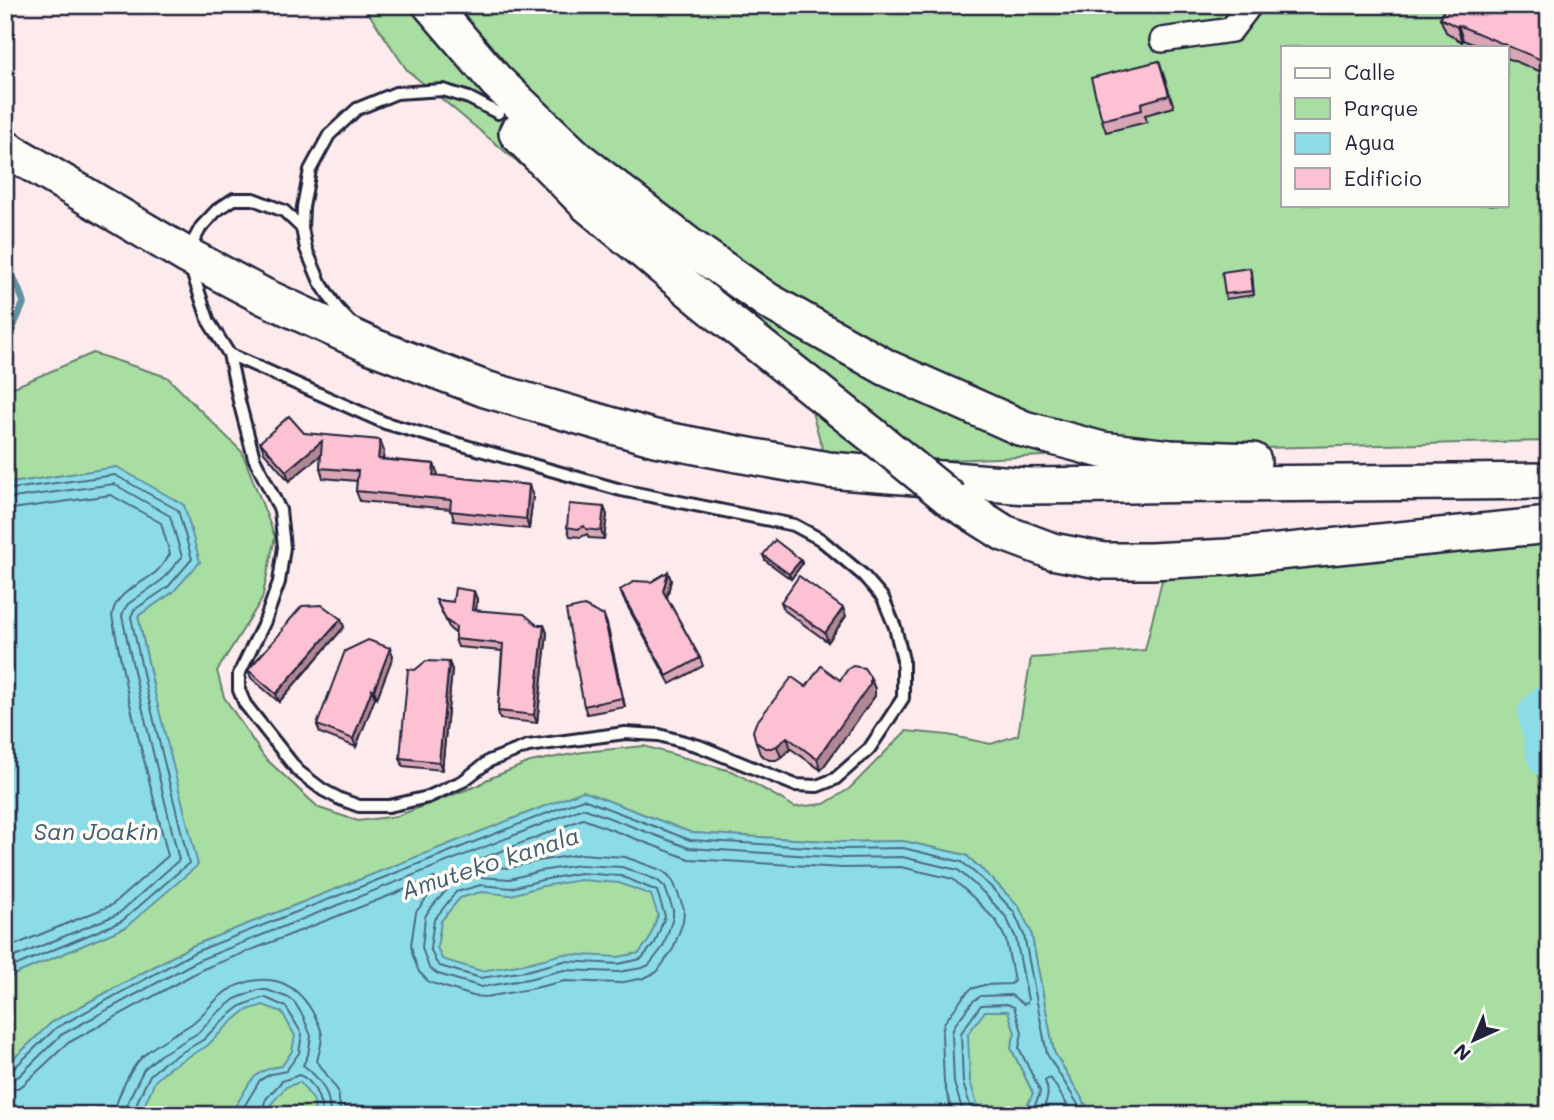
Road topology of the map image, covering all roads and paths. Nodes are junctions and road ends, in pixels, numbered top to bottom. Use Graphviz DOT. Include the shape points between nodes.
graph roads {
  1 [pos="419,5"];
  2 [pos="431,5"];
  3 [pos="1250,5"];
  4 [pos="1162,40"];
  5 [pos="498,113"];
  6 [pos="5,148"];
  7 [pos="302,228"];
  8 [pos="186,255"];
  9 [pos="374,346"];
  10 [pos="229,354"];
  11 [pos="1549,459"];
  12 [pos="1332,465"];
  13 [pos="1549,481"];
  14 [pos="1212,484"];
  15 [pos="1549,524"];
  1 -- 5 [label="main road"];
  2 -- 12 [label="main road" via="496,81 578,159 768,301 887,368 1024,429 1102,450 1170,458"];
  3 -- 4 [label="street" via="1231,30"];
  5 -- 7 [label="lane" via="443,90 396,93 357,109 329,135 310,170"];
  5 -- 15 [label="main road, bridge" via="587,204 706,303 952,500 1004,533 1052,551 1104,561 1151,561"];
  6 -- 8 [label="main road"];
  7 -- 8 [label="lane" via="274,207 253,199 234,199 201,227"];
  7 -- 9 [label="lane" via="320,282 337,308"];
  8 -- 9 [label="main road"];
  8 -- 10 [label="lane" via="209,322"];
  9 -- 14 [label="main road" via="485,390 655,438 828,470 1027,486"];
  10 -- 10 [label="lane" via="385,423 621,490 794,525 820,539 883,598 903,660 903,698 869,749 835,779 817,786 795,785 699,746 659,735 625,733 528,746 489,761 463,781 428,797 389,806 359,806 340,799 298,771 239,690 239,674 279,582 284,547 280,510 254,458"];
  11 -- 12 [label="main road"];
  12 -- 14 [label="main road"];
  13 -- 14 [label="main road"];
}
